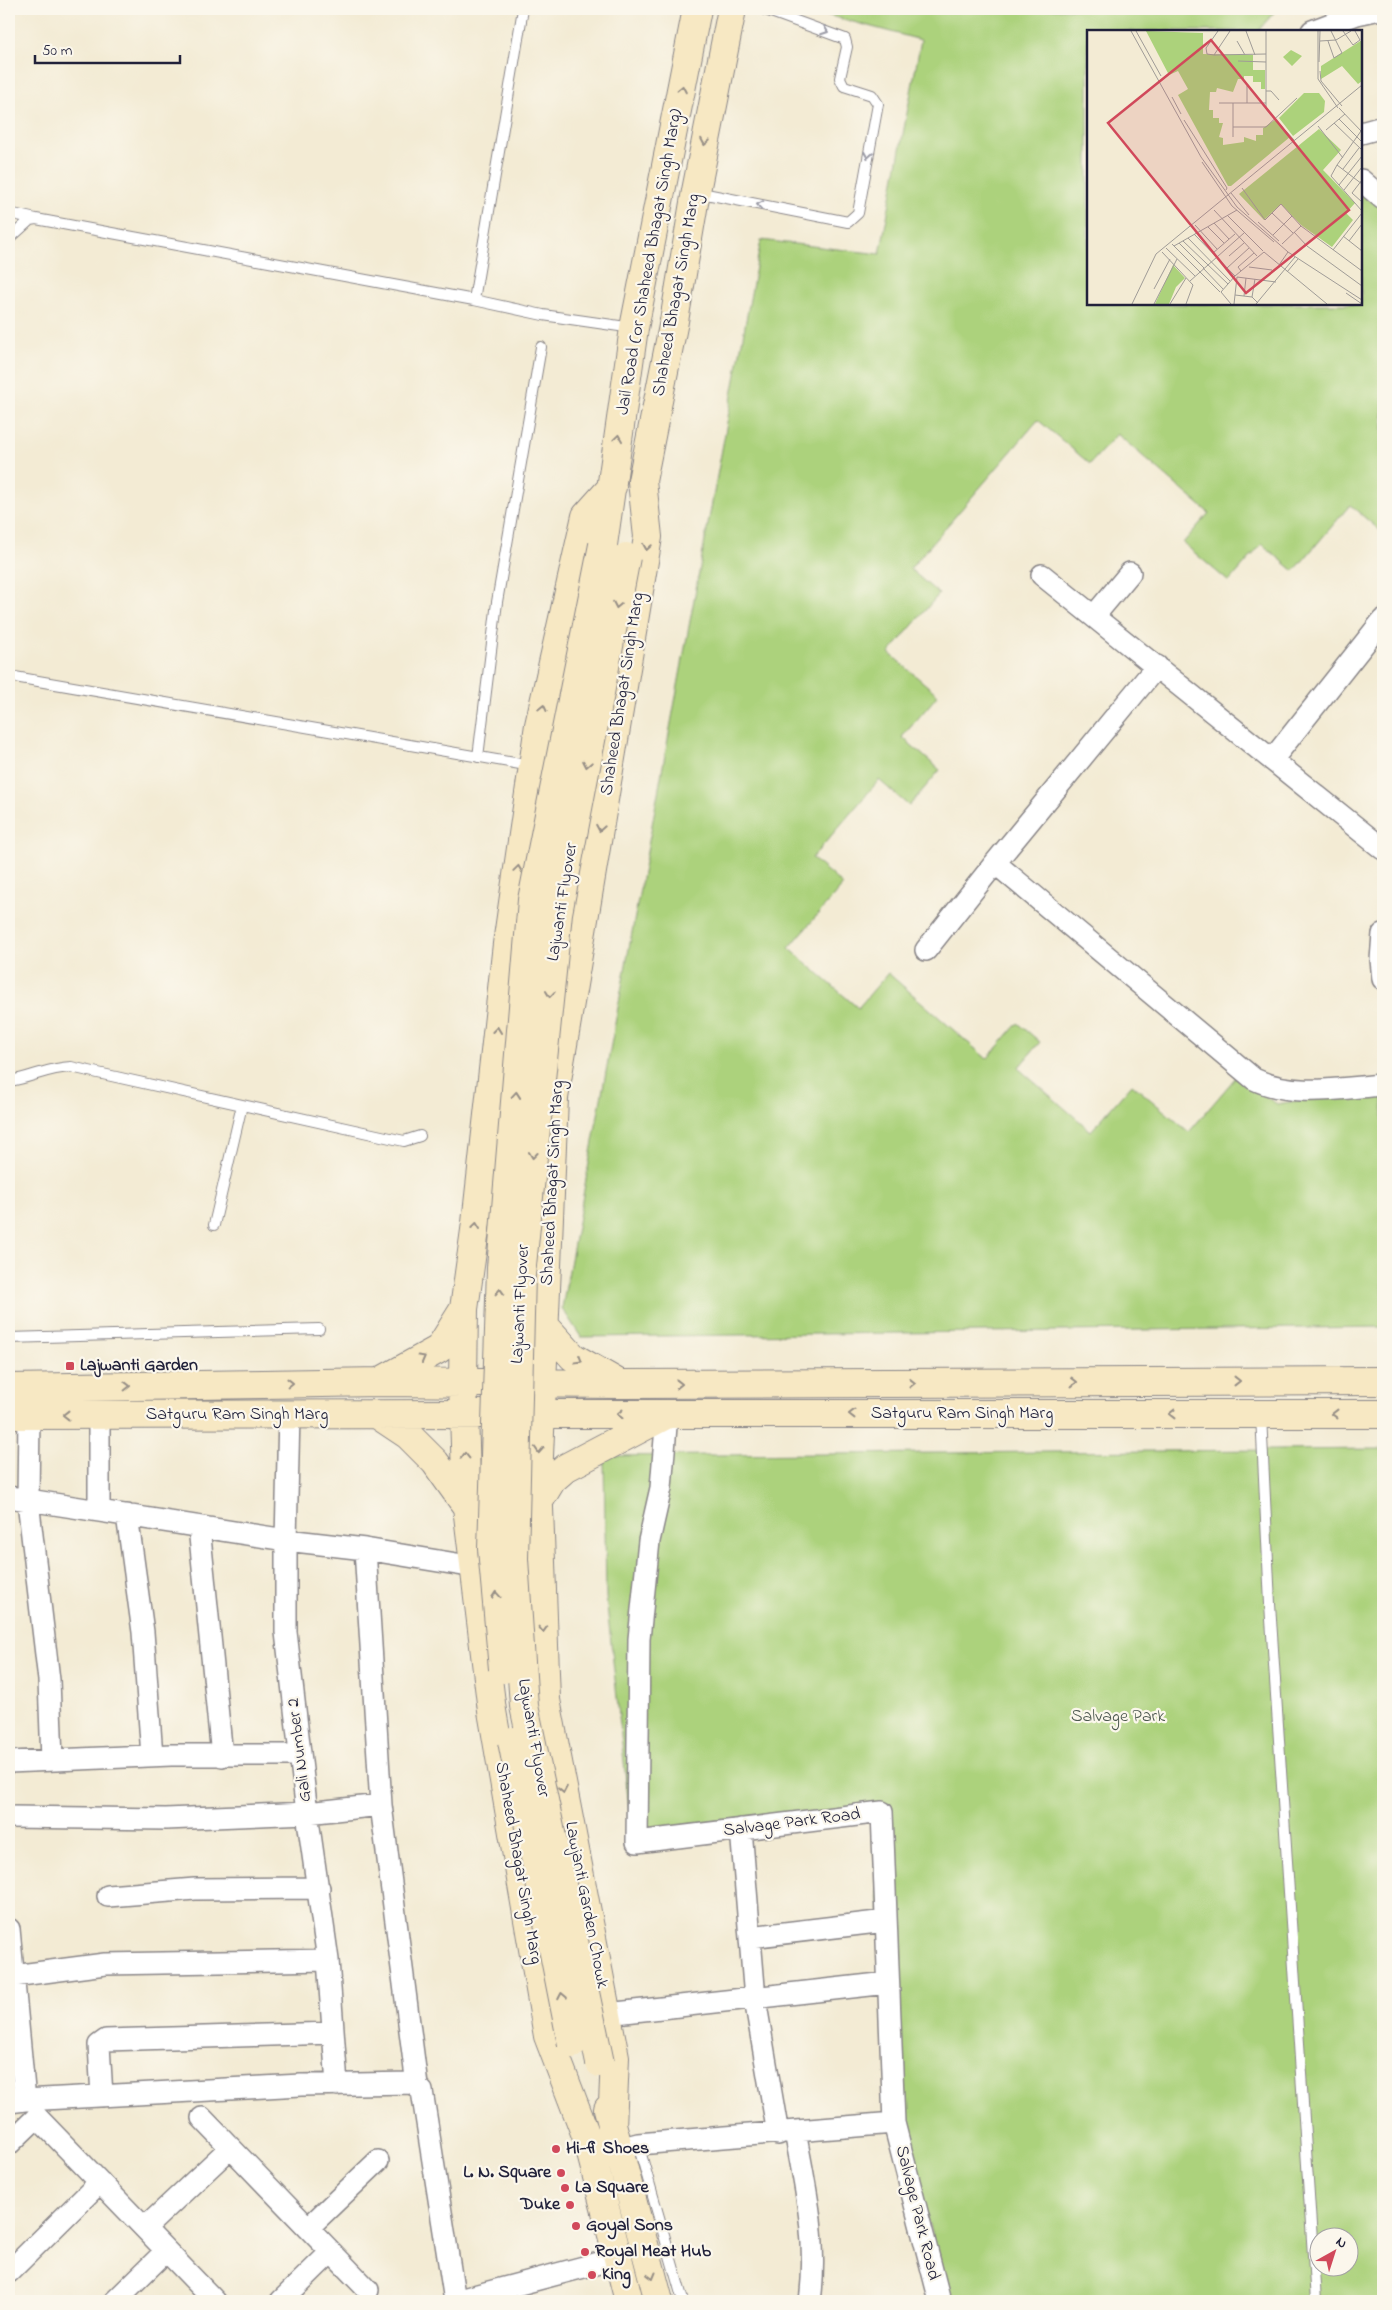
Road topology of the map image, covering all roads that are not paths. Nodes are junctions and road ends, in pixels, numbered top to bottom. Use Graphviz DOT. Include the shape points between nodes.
graph roads {
  1 [pos="523,9"];
  2 [pos="698,9"];
  3 [pos="732,9"];
  4 [pos="763,9"];
  5 [pos="1380,9"];
  6 [pos="1315,30"];
  7 [pos="1383,127"];
  8 [pos="1362,133"];
  9 [pos="1362,181"];
  10 [pos="696,191"];
  11 [pos="1383,198"];
  12 [pos="9,213"];
  13 [pos="36,219"];
  14 [pos="9,239"];
  15 [pos="474,300"];
  16 [pos="634,328"];
  17 [pos="541,347"];
  18 [pos="642,481"];
  19 [pos="612,487"];
  20 [pos="615,551"];
  21 [pos="1130,573"];
  22 [pos="1042,575"];
  23 [pos="1094,616"];
  24 [pos="1383,620"];
  25 [pos="1157,666"];
  26 [pos="9,676"];
  27 [pos="478,757"];
  28 [pos="1272,760"];
  29 [pos="533,766"];
  30 [pos="1383,849"];
  31 [pos="995,863"];
  32 [pos="1383,934"];
  33 [pos="926,950"];
  34 [pos="1383,979"];
  35 [pos="9,1081"];
  36 [pos="1383,1085"];
  37 [pos="242,1104"];
  38 [pos="420,1136"];
  39 [pos="214,1224"];
  40 [pos="464,1309"];
  41 [pos="546,1326"];
  42 [pos="318,1329"];
  43 [pos="9,1338"];
  44 [pos="1383,1381"];
  45 [pos="380,1382"];
  46 [pos="463,1383"];
  47 [pos="543,1384"];
  48 [pos="621,1384"];
  49 [pos="9,1388"];
  50 [pos="464,1414"];
  51 [pos="541,1414"];
  52 [pos="667,1414"];
  53 [pos="1261,1414"];
  54 [pos="1383,1414"];
  55 [pos="19,1415"];
  56 [pos="99,1415"];
  57 [pos="289,1415"];
  58 [pos="378,1415"];
  59 [pos="19,1499"];
  60 [pos="538,1503"];
  61 [pos="466,1508"];
  62 [pos="99,1511"];
  63 [pos="127,1515"];
  64 [pos="199,1527"];
  65 [pos="286,1540"];
  66 [pos="365,1549"];
  67 [pos="475,1567"];
  68 [pos="546,1700"];
  69 [pos="492,1711"];
  70 [pos="152,1756"];
  71 [pos="222,1756"];
  72 [pos="300,1756"];
  73 [pos="52,1760"];
  74 [pos="9,1762"];
  75 [pos="381,1804"];
  76 [pos="307,1813"];
  77 [pos="9,1817"];
  78 [pos="741,1830"];
  79 [pos="320,1888"];
  80 [pos="108,1896"];
  81 [pos="886,1921"];
  82 [pos="9,1929"];
  83 [pos="750,1937"];
  84 [pos="328,1960"];
  85 [pos="13,1976"];
  86 [pos="888,1984"];
  87 [pos="755,1999"];
  88 [pos="607,2014"];
  89 [pos="333,2033"];
  90 [pos="337,2084"];
  91 [pos="417,2085"];
  92 [pos="102,2096"];
  93 [pos="17,2101"];
  94 [pos="202,2118"];
  95 [pos="894,2122"];
  96 [pos="787,2133"];
  97 [pos="587,2138"];
  98 [pos="623,2140"];
  99 [pos="9,2144"];
  100 [pos="230,2148"];
  101 [pos="378,2161"];
  102 [pos="100,2182"];
  103 [pos="145,2228"];
  104 [pos="308,2228"];
  105 [pos="166,2251"];
  106 [pos="331,2252"];
  107 [pos="618,2258"];
  108 [pos="9,2272"];
  109 [pos="368,2290"];
  110 [pos="115,2301"];
  111 [pos="215,2301"];
  112 [pos="281,2301"];
  113 [pos="455,2301"];
  114 [pos="629,2301"];
  115 [pos="659,2301"];
  116 [pos="683,2301"];
  117 [pos="810,2301"];
  118 [pos="940,2301"];
  119 [pos="1316,2301"];
  1 -- 15 [label="lane"];
  16 -- 2 [label="main road, Jail Road (or Shaheed Bhagat Singh Marg), one-way"];
  3 -- 10 [label="main road, Shaheed Bhagat Singh Marg, one-way"];
  4 -- 10 [label="lane, one-way" via="845,38 847,47 840,78 844,86 872,95 878,104 858,213 848,222"];
  5 -- 6 [label="street"];
  7 -- 8 [label="street"];
  9 -- 11 [label="street"];
  10 -- 18 [label="main road, Shaheed Bhagat Singh Marg"];
  12 -- 13 [label="lane"];
  13 -- 14 [label="lane" via="30,220"];
  13 -- 15 [label="lane"];
  15 -- 16 [label="lane" via="544,315"];
  19 -- 16 [label="main road, Jail Road (or Shaheed Bhagat Singh Marg), one-way"];
  17 -- 27 [label="lane" via="497,602"];
  18 -- 20 [label="main road, Lajwanti Flyover"];
  18 -- 41 [label="main road, Shaheed Bhagat Singh Marg, one-way" via="648,537 554,1098"];
  19 -- 20 [label="main road, Jail Road (or Shaheed Bhagat Singh Marg)"];
  29 -- 19 [label="main road, one-way" via="539,725 586,516"];
  97 -- 20 [label="main road, Lajwanti Flyover, one-way, bridge" via="572,2044 506,1708 492,1549 501,1268 532,900"];
  20 -- 98 [label="main road, Lajwanti Flyover, one-way, bridge" via="558,913 520,1276 514,1559 524,1706 600,2063"];
  21 -- 23 [label="street"];
  22 -- 23 [label="street"];
  23 -- 25 [label="street"];
  24 -- 28 [label="street"];
  25 -- 28 [label="street"];
  25 -- 31 [label="street"];
  26 -- 27 [label="lane"];
  27 -- 29 [label="lane"];
  28 -- 30 [label="street"];
  40 -- 29 [label="main road, one-way" via="478,1213 507,944"];
  31 -- 33 [label="street"];
  31 -- 36 [label="street" via="1254,1079 1269,1086 1301,1090"];
  32 -- 34 [label="street"];
  35 -- 37 [label="lane" via="54,1068 71,1068"];
  37 -- 38 [label="lane" via="404,1141"];
  37 -- 39 [label="lane"];
  40 -- 41 [label="main road" via="478,1332 532,1341"];
  45 -- 40 [label="main road, one-way" via="439,1349"];
  40 -- 46 [label="main road"];
  41 -- 47 [label="main road, Shaheed Bhagat Singh Marg"];
  41 -- 48 [label="main road, one-way" via="573,1356"];
  42 -- 43 [label="lane"];
  48 -- 44 [label="main road, Satguru Ram Singh Marg, one-way"];
  45 -- 46 [label="main road, Satguru Ram Singh Marg"];
  49 -- 45 [label="main road, Satguru Ram Singh Marg, one-way"];
  46 -- 47 [label="main road"];
  46 -- 50 [label="main road"];
  47 -- 48 [label="main road, Satguru Ram Singh Marg"];
  47 -- 51 [label="main road, Lawjanti Garden Chowk"];
  50 -- 51 [label="main road"];
  50 -- 58 [label="main road, Satguru Ram Singh Marg"];
  61 -- 50 [label="main road, Shaheed Bhagat Singh Marg, one-way"];
  52 -- 51 [label="main road, Satguru Ram Singh Marg, one-way"];
  51 -- 60 [label="main road, Lawjanti Garden Chowk, one-way"];
  53 -- 52 [label="main road, Satguru Ram Singh Marg, one-way"];
  52 -- 60 [label="main road" via="566,1467 552,1480"];
  52 -- 78 [label="street, Salvage Park Road" via="661,1488 649,1541 639,1639 637,1842"];
  54 -- 53 [label="main road, Satguru Ram Singh Marg, one-way"];
  53 -- 119 [label="lane" via="1270,1604"];
  56 -- 55 [label="main road, Satguru Ram Singh Marg, one-way"];
  55 -- 59 [label="street"];
  56 -- 57 [label="main road, Satguru Ram Singh Marg"];
  56 -- 62 [label="street"];
  57 -- 58 [label="main road, Satguru Ram Singh Marg"];
  57 -- 65 [label="street, Gali Number 2"];
  58 -- 61 [label="main road" via="408,1435 435,1462"];
  59 -- 62 [label="street"];
  59 -- 73 [label="street" via="49,1680"];
  60 -- 68 [label="main road, Lawjanti Garden Chowk, one-way"];
  61 -- 67 [label="main road, Shaheed Bhagat Singh Marg"];
  62 -- 63 [label="street"];
  63 -- 64 [label="street"];
  63 -- 70 [label="street" via="143,1632"];
  64 -- 65 [label="street"];
  64 -- 71 [label="street"];
  65 -- 66 [label="street"];
  65 -- 72 [label="street, Gali Number 2" via="286,1632"];
  66 -- 67 [label="street"];
  66 -- 75 [label="street"];
  67 -- 69 [label="main road, Shaheed Bhagat Singh Marg"];
  68 -- 69 [label="main road" via="529,1688 500,1692"];
  68 -- 88 [label="main road, Lawjanti Garden Chowk, one-way"];
  69 -- 97 [label="main road, Shaheed Bhagat Singh Marg" via="548,2036"];
  70 -- 71 [label="street"];
  70 -- 73 [label="street"];
  71 -- 72 [label="street"];
  72 -- 76 [label="street, Gali Number 2"];
  73 -- 74 [label="street"];
  75 -- 76 [label="street"];
  75 -- 91 [label="street"];
  76 -- 77 [label="street" via="166,1819"];
  76 -- 79 [label="street, Gali Number 2"];
  78 -- 81 [label="street, Salvage Park Road" via="882,1812"];
  78 -- 83 [label="street"];
  79 -- 80 [label="street" via="195,1889"];
  79 -- 84 [label="street, Gali Number 2"];
  81 -- 83 [label="street"];
  81 -- 86 [label="street, Salvage Park Road"];
  82 -- 85 [label="street"];
  83 -- 87 [label="street"];
  84 -- 85 [label="street" via="105,1964"];
  84 -- 89 [label="street, Gali Number 2"];
  85 -- 93 [label="street"];
  86 -- 87 [label="street"];
  86 -- 95 [label="street, Salvage Park Road"];
  87 -- 88 [label="street"];
  87 -- 96 [label="street"];
  88 -- 98 [label="main road, Lawjanti Garden Chowk" via="615,2056"];
  89 -- 90 [label="street, Gali Number 2"];
  89 -- 92 [label="street" via="106,2040 99,2045"];
  90 -- 91 [label="street"];
  90 -- 92 [label="street"];
  91 -- 113 [label="street" via="422,2091"];
  92 -- 93 [label="street"];
  94 -- 100 [label="street"];
  95 -- 96 [label="street"];
  95 -- 118 [label="street, Salvage Park Road"];
  96 -- 98 [label="street"];
  96 -- 117 [label="street" via="809,2206 814,2271"];
  97 -- 107 [label="main road, Shaheed Bhagat Singh Marg"];
  98 -- 115 [label="main road, one-way"];
  98 -- 116 [label="lane"];
  99 -- 102 [label="street" via="37,2117"];
  100 -- 103 [label="street"];
  100 -- 104 [label="street"];
  101 -- 104 [label="street"];
  102 -- 103 [label="street"];
  102 -- 108 [label="street"];
  103 -- 105 [label="street"];
  104 -- 106 [label="street"];
  105 -- 110 [label="street"];
  105 -- 111 [label="street"];
  106 -- 109 [label="street"];
  106 -- 112 [label="street"];
  107 -- 113 [label="street"];
  107 -- 114 [label="main road, Shaheed Bhagat Singh Marg"];
}
